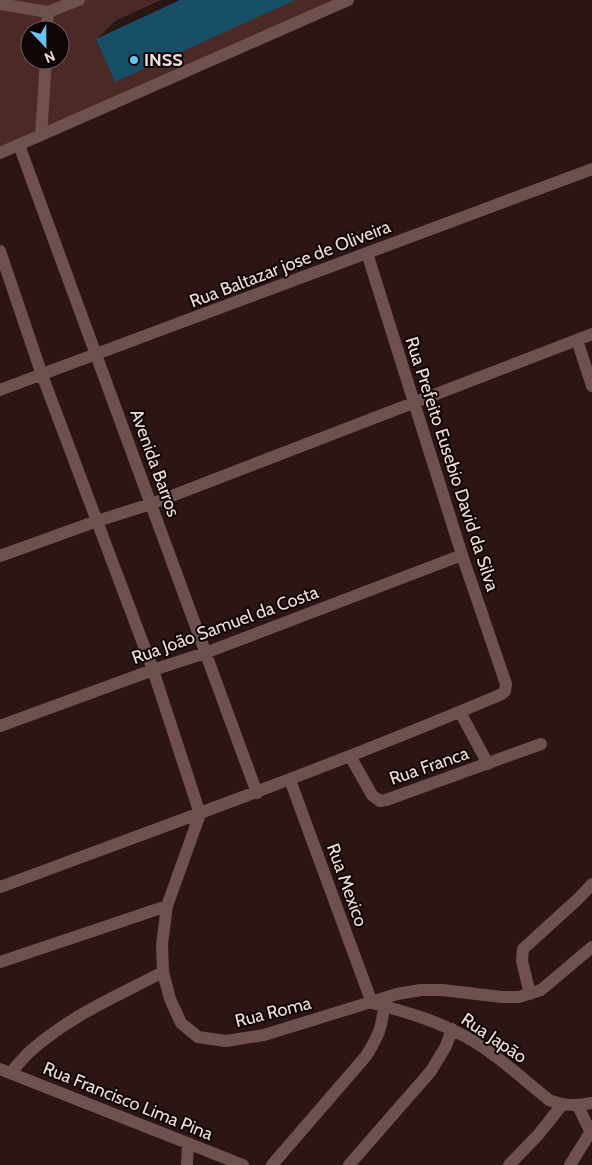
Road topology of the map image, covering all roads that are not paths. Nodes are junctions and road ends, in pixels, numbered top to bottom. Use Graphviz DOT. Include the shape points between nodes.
graph roads {
  1 [pos="79,0"];
  2 [pos="348,0"];
  3 [pos="0,4"];
  4 [pos="48,12"];
  5 [pos="48,20"];
  6 [pos="45,70"];
  7 [pos="42,135"];
  8 [pos="19,145"];
  9 [pos="0,154"];
  10 [pos="592,169"];
  11 [pos="0,251"];
  12 [pos="367,253"];
  13 [pos="592,334"];
  14 [pos="577,340"];
  15 [pos="97,355"];
  16 [pos="42,375"];
  17 [pos="592,386"];
  18 [pos="0,390"];
  19 [pos="414,403"];
  20 [pos="151,504"];
  21 [pos="97,521"];
  22 [pos="462,555"];
  23 [pos="0,556"];
  24 [pos="205,652"];
  25 [pos="153,670"];
  26 [pos="460,712"];
  27 [pos="0,726"];
  28 [pos="541,744"];
  29 [pos="350,756"];
  30 [pos="488,764"];
  31 [pos="290,780"];
  32 [pos="257,793"];
  33 [pos="200,814"];
  34 [pos="592,884"];
  35 [pos="0,887"];
  36 [pos="167,906"];
  37 [pos="592,947"];
  38 [pos="0,962"];
  39 [pos="163,972"];
  40 [pos="530,994"];
  41 [pos="378,1004"];
  42 [pos="452,1029"];
  43 [pos="5,1071"];
  44 [pos="592,1103"];
  45 [pos="562,1105"];
  46 [pos="578,1106"];
  47 [pos="591,1134"];
  48 [pos="188,1143"];
  49 [pos="187,1165"];
  50 [pos="243,1165"];
  51 [pos="272,1165"];
  52 [pos="349,1165"];
  53 [pos="509,1165"];
  54 [pos="570,1165"];
  1 -- 4 [label="street"];
  2 -- 7 [label="street"];
  3 -- 4 [label="street"];
  4 -- 5 [label="street"];
  6 -- 7 [label="street"];
  7 -- 8 [label="street"];
  8 -- 9 [label="street"];
  8 -- 15 [label="street, Avenida Barros"];
  10 -- 12 [label="street, Rua Baltazar jose de Oliveira"];
  11 -- 16 [label="street"];
  12 -- 15 [label="street, Rua Baltazar jose de Oliveira"];
  12 -- 19 [label="street, Rua Prefeito Eusebio David da Silva"];
  13 -- 14 [label="street"];
  14 -- 17 [label="street"];
  14 -- 19 [label="street"];
  15 -- 16 [label="street, Rua Baltazar jose de Oliveira"];
  15 -- 20 [label="street, Avenida Barros"];
  16 -- 18 [label="street, Rua Baltazar jose de Oliveira"];
  16 -- 21 [label="street"];
  19 -- 20 [label="street"];
  19 -- 22 [label="street, Rua Prefeito Eusebio David da Silva"];
  20 -- 21 [label="street"];
  20 -- 24 [label="street, Avenida Barros"];
  21 -- 23 [label="street"];
  21 -- 25 [label="street"];
  22 -- 24 [label="street, Rua João Samuel da Costa"];
  22 -- 26 [label="street, Rua Prefeito Eusebio David da Silva" via="506,684 502,694"];
  24 -- 25 [label="street, Rua João Samuel da Costa"];
  24 -- 32 [label="street, Avenida Barros"];
  25 -- 27 [label="street, Rua João Samuel da Costa"];
  25 -- 33 [label="street"];
  26 -- 29 [label="street"];
  26 -- 30 [label="street"];
  28 -- 30 [label="street, Rua Franca"];
  29 -- 30 [label="street, Rua Franca" via="372,796 380,801"];
  29 -- 31 [label="street"];
  31 -- 32 [label="street"];
  31 -- 41 [label="street, Rua Mexico"];
  32 -- 33 [label="street"];
  33 -- 35 [label="street"];
  33 -- 36 [label="street, Rua Roma"];
  34 -- 40 [label="street" via="523,949 522,961"];
  36 -- 38 [label="street"];
  36 -- 39 [label="street, Rua Roma" via="162,944"];
  37 -- 40 [label="street" via="541,990"];
  39 -- 41 [label="street, Rua Roma" via="181,1023 198,1037 226,1041"];
  39 -- 43 [label="street" via="56,1030"];
  40 -- 41 [label="street, Rua Roma" via="502,997 420,990 397,994"];
  41 -- 42 [label="street, Rua Japão"];
  41 -- 51 [label="street" via="382,1027 366,1056"];
  42 -- 45 [label="street, Rua Japão" via="474,1041 549,1100"];
  42 -- 52 [label="street" via="446,1046 430,1071"];
  43 -- 48 [label="street, Rua Francisco Lima Pina"];
  44 -- 46 [label="street, Rua Japão"];
  45 -- 46 [label="street, Rua Japão"];
  45 -- 53 [label="street"];
  46 -- 47 [label="street"];
  47 -- 54 [label="street"];
  48 -- 49 [label="street"];
  48 -- 50 [label="street, Rua Francisco Lima Pina"];
}
